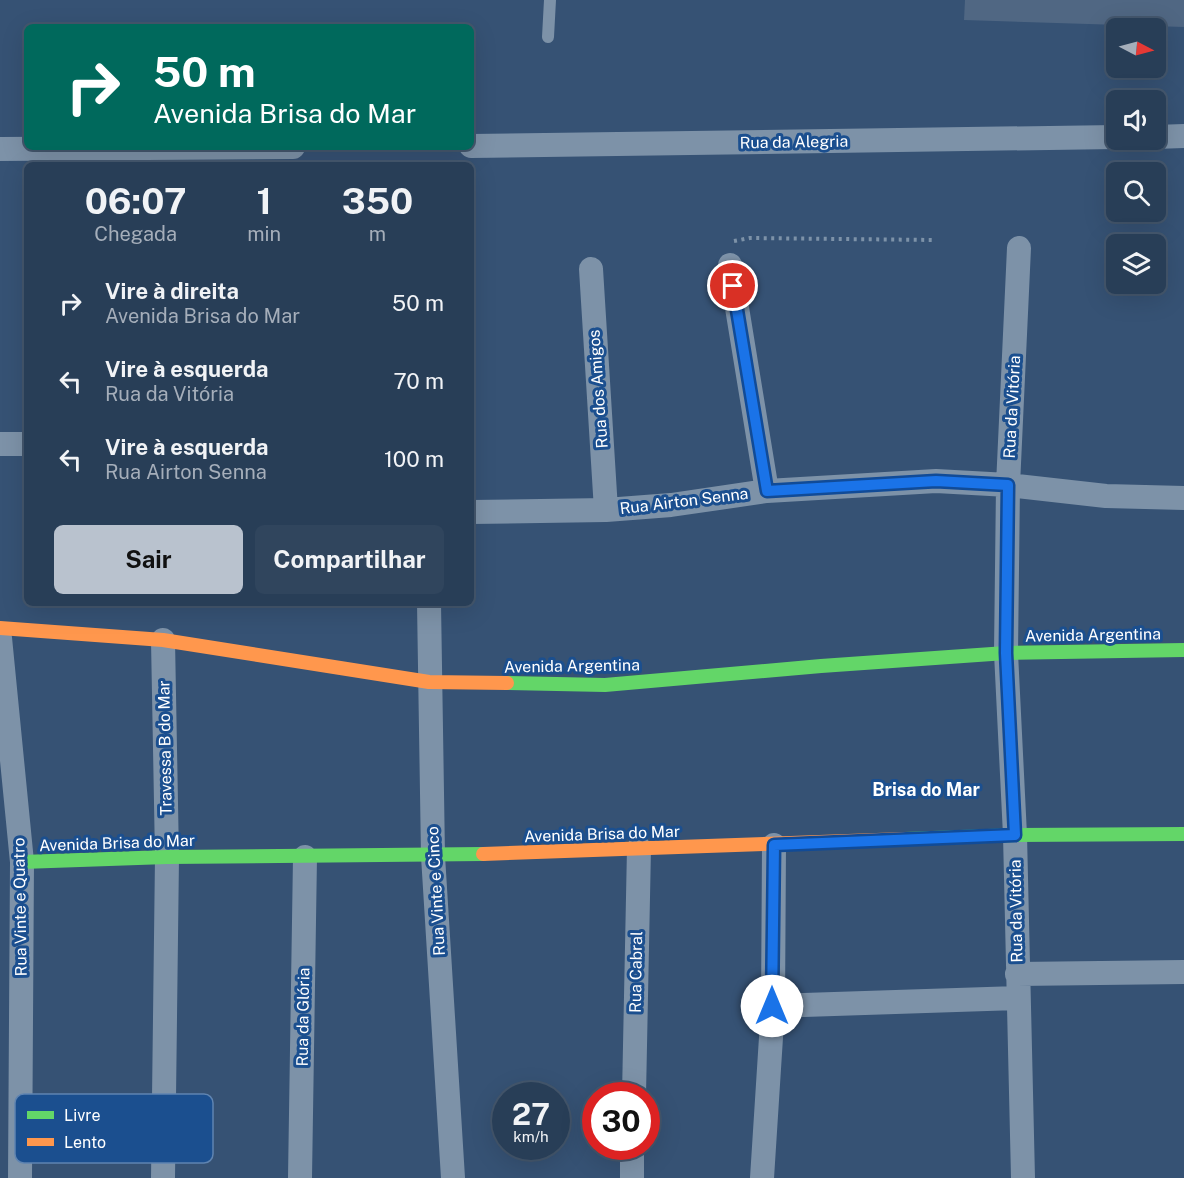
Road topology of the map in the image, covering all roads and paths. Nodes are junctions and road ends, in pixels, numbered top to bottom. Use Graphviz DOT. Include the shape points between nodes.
graph roads {
  1 [pos="550,0"];
  2 [pos="548,37"];
  3 [pos="1184,136"];
  4 [pos="1166,137"];
  5 [pos="1106,138"];
  6 [pos="474,146"];
  7 [pos="0,149"];
  8 [pos="24,149"];
  9 [pos="934,240"];
  10 [pos="1019,248"];
  11 [pos="730,265"];
  12 [pos="591,269"];
  13 [pos="0,444"];
  14 [pos="24,444"];
  15 [pos="1008,485"];
  16 [pos="767,491"];
  17 [pos="1184,498"];
  18 [pos="606,510"];
  19 [pos="474,512"];
  20 [pos="429,606"];
  21 [pos="0,628"];
  22 [pos="0,638"];
  23 [pos="163,640"];
  24 [pos="1184,650"];
  25 [pos="1006,653"];
  26 [pos="429,682"];
  27 [pos="1184,834"];
  28 [pos="1015,835"];
  29 [pos="774,845"];
  30 [pos="639,848"];
  31 [pos="433,856"];
  32 [pos="167,857"];
  33 [pos="305,857"];
  34 [pos="22,862"];
  35 [pos="1184,972"];
  36 [pos="1017,974"];
  37 [pos="1018,998"];
  38 [pos="772,1006"];
  39 [pos="634,1082"];
  40 [pos="21,1094"];
  41 [pos="164,1094"];
  42 [pos="632,1160"];
  43 [pos="20,1163"];
  44 [pos="163,1163"];
  45 [pos="20,1178"];
  46 [pos="163,1178"];
  47 [pos="300,1178"];
  48 [pos="453,1178"];
  49 [pos="632,1178"];
  50 [pos="762,1178"];
  51 [pos="1023,1178"];
  1 -- 2 [label="lane"];
  3 -- 4 [label="street"];
  5 -- 6 [label="street, Rua da Alegria"];
  7 -- 8 [label="street"];
  9 -- 11 [label="path" via="750,238 734,241 728,250"];
  10 -- 15 [label="street, Rua da Vitória"];
  11 -- 16 [label="street"];
  12 -- 18 [label="street, Rua dos Amigos"];
  13 -- 14 [label="street"];
  15 -- 16 [label="street, Rua Airton Senna" via="936,481"];
  15 -- 17 [label="street, Rua Airton Senna" via="1106,496"];
  15 -- 25 [label="street, Rua da Vitória"];
  16 -- 18 [label="street, Rua Airton Senna"];
  18 -- 19 [label="street, Rua Airton Senna"];
  20 -- 26 [label="street, Rua Vinte e Cinco"];
  21 -- 23 [label="street, Avenida Argentina"];
  22 -- 34 [label="street, Rua Vinte e Quatro"];
  23 -- 26 [label="street, Avenida Argentina"];
  23 -- 32 [label="street, Travessa B do Mar"];
  24 -- 25 [label="street, Avenida Argentina"];
  25 -- 26 [label="street, Avenida Argentina" via="606,685"];
  25 -- 28 [label="street, Rua da Vitória"];
  26 -- 31 [label="street, Rua Vinte e Cinco"];
  27 -- 28 [label="street, Avenida Brisa do Mar"];
  28 -- 29 [label="street, Avenida Brisa do Mar"];
  28 -- 36 [label="street, Rua da Vitória"];
  29 -- 30 [label="street, Avenida Brisa do Mar"];
  29 -- 38 [label="street"];
  30 -- 31 [label="street, Avenida Brisa do Mar"];
  30 -- 39 [label="street, Rua Cabral"];
  31 -- 33 [label="street, Avenida Brisa do Mar"];
  31 -- 48 [label="street, Rua Vinte e Cinco"];
  32 -- 33 [label="street, Avenida Brisa do Mar"];
  32 -- 34 [label="street, Avenida Brisa do Mar"];
  32 -- 41 [label="street"];
  33 -- 47 [label="street, Rua da Glória"];
  34 -- 40 [label="street, Rua Vinte e Quatro"];
  35 -- 36 [label="street"];
  36 -- 37 [label="street, Rua da Vitória"];
  37 -- 38 [label="street"];
  37 -- 51 [label="street, Rua da Vitória"];
  38 -- 50 [label="street"];
  42 -- 49 [label="street"];
  43 -- 45 [label="street, Rua Vinte e Quatro"];
  44 -- 46 [label="street"];
}
